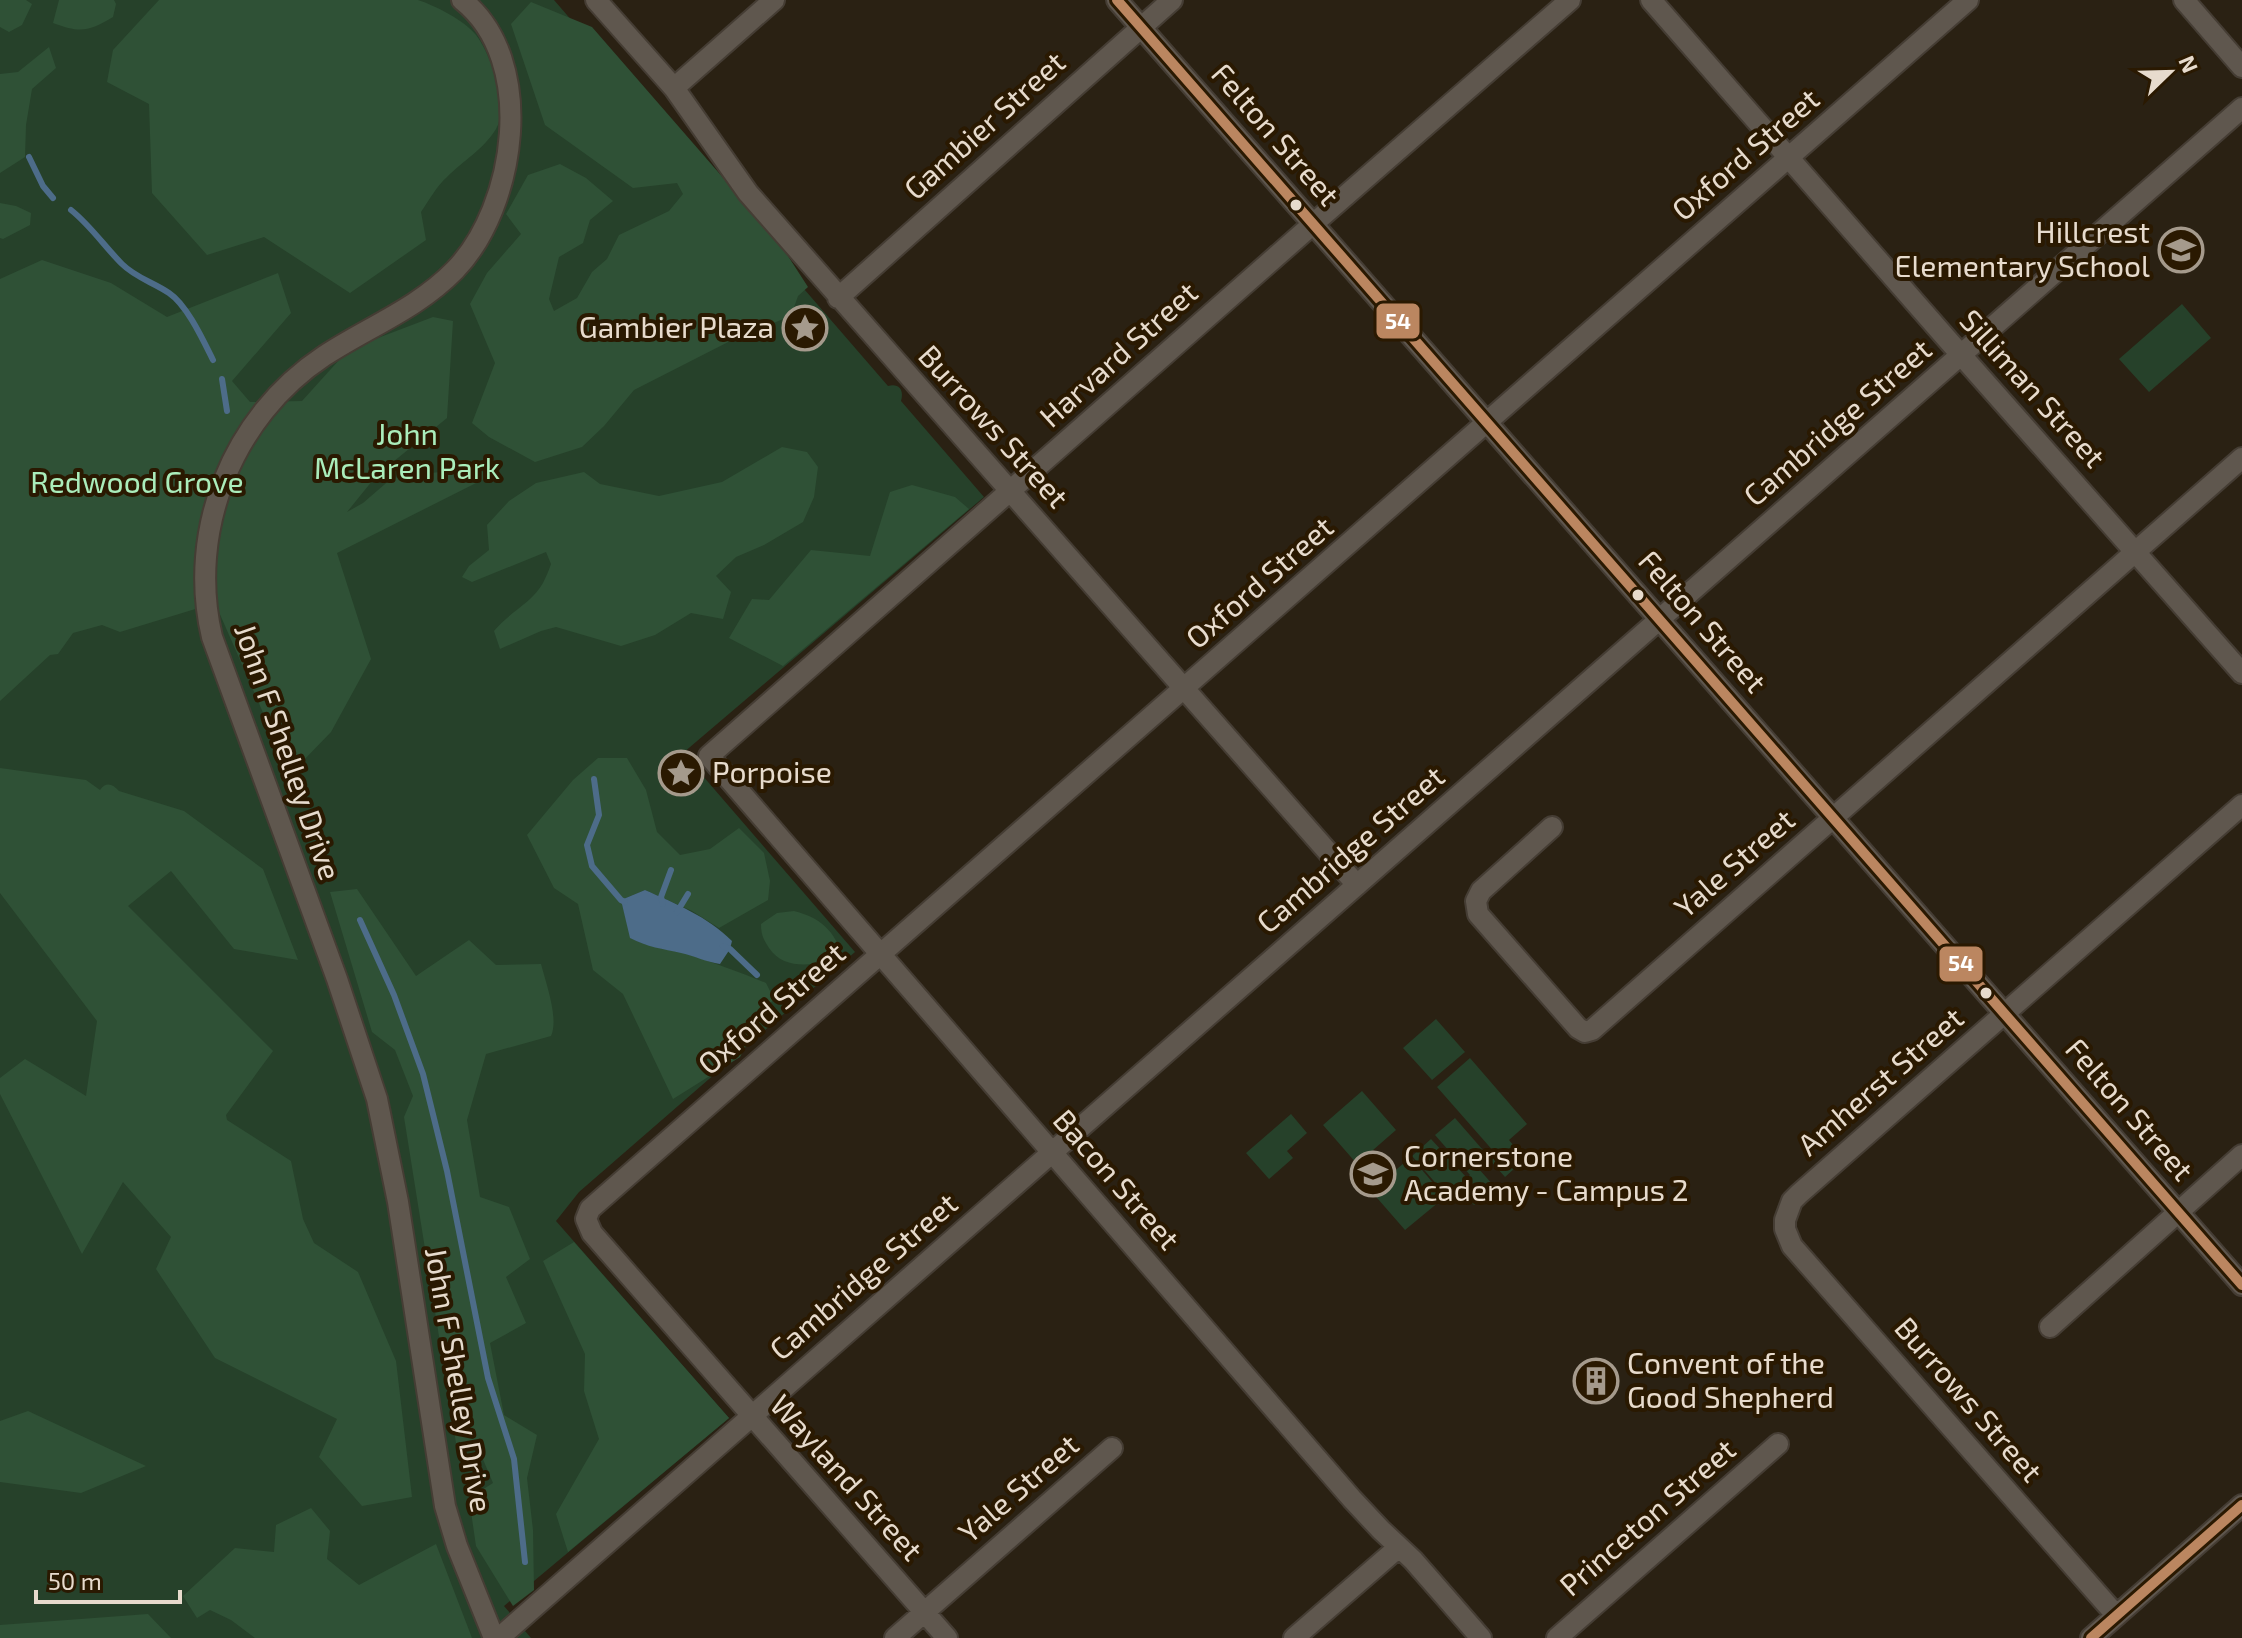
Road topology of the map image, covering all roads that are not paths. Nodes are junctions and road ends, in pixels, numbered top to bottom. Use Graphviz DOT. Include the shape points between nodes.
graph roads {
  1 [pos="462,0"];
  2 [pos="596,0"];
  3 [pos="774,0"];
  4 [pos="1117,0"];
  5 [pos="1172,0"];
  6 [pos="1570,0"];
  7 [pos="1651,0"];
  8 [pos="1968,0"];
  9 [pos="2184,0"];
  10 [pos="1140,27"];
  11 [pos="2242,67"];
  12 [pos="674,88"];
  13 [pos="2242,108"];
  14 [pos="1789,157"];
  15 [pos="1313,224"];
  16 [pos="838,298"];
  17 [pos="1961,355"];
  18 [pos="1487,423"];
  19 [pos="2242,458"];
  20 [pos="1010,492"];
  21 [pos="2135,551"];
  22 [pos="1660,619"];
  23 [pos="2242,673"];
  24 [pos="1185,688"];
  25 [pos="709,756"];
  26 [pos="2242,805"];
  27 [pos="1833,818"];
  28 [pos="1552,827"];
  29 [pos="1357,885"];
  30 [pos="881,954"];
  31 [pos="2004,1014"];
  32 [pos="1052,1152"];
  33 [pos="2242,1155"];
  34 [pos="590,1209"];
  35 [pos="2178,1211"];
  36 [pos="1785,1220"];
  37 [pos="2242,1285"];
  38 [pos="2050,1327"];
  39 [pos="751,1416"];
  40 [pos="1778,1444"];
  41 [pos="1112,1448"];
  42 [pos="2242,1505"];
  43 [pos="1399,1547"];
  44 [pos="924,1612"];
  45 [pos="2116,1615"];
  46 [pos="496,1638"];
  47 [pos="895,1638"];
  48 [pos="947,1638"];
  49 [pos="1294,1638"];
  50 [pos="1481,1638"];
  51 [pos="1557,1638"];
  52 [pos="2091,1638"];
  1 -- 46 [label="street, John F Shelley Drive" via="488,31 509,95 505,175 493,213 477,242 435,289 325,355 297,376 252,426 221,486 210,522 206,599 212,637 377,1099 445,1506"];
  2 -- 12 [label="street, Burrows Street"];
  3 -- 12 [label="street"];
  4 -- 10 [label="street, Felton Street"];
  5 -- 10 [label="street, Gambier Street"];
  6 -- 15 [label="street, Harvard Street"];
  7 -- 14 [label="street, Silliman Street"];
  8 -- 14 [label="street, Oxford Street"];
  9 -- 11 [label="street"];
  10 -- 15 [label="street, Felton Street"];
  10 -- 16 [label="street, Gambier Street"];
  12 -- 16 [label="street, Burrows Street" via="748,193"];
  13 -- 17 [label="street, Cambridge Street"];
  14 -- 17 [label="street, Silliman Street"];
  14 -- 18 [label="street, Oxford Street"];
  15 -- 18 [label="street, Felton Street"];
  15 -- 20 [label="street, Harvard Street"];
  16 -- 20 [label="street, Burrows Street"];
  17 -- 21 [label="street, Silliman Street"];
  17 -- 22 [label="street, Cambridge Street"];
  18 -- 22 [label="street, Felton Street"];
  18 -- 24 [label="street, Oxford Street"];
  19 -- 21 [label="street, Yale Street"];
  20 -- 24 [label="street, Burrows Street"];
  20 -- 25 [label="street, Harvard Street"];
  21 -- 23 [label="street, Silliman Street"];
  21 -- 27 [label="street, Yale Street"];
  22 -- 27 [label="street, Felton Street"];
  22 -- 29 [label="street, Cambridge Street"];
  24 -- 29 [label="street, Burrows Street"];
  24 -- 30 [label="street, Oxford Street"];
  25 -- 30 [label="street, Bacon Street"];
  26 -- 31 [label="street, Amherst Street"];
  27 -- 28 [label="street, Yale Street" via="1585,1032 1478,914 1481,891"];
  27 -- 31 [label="street, Felton Street"];
  29 -- 32 [label="street, Cambridge Street"];
  30 -- 32 [label="street, Bacon Street"];
  30 -- 34 [label="street, Oxford Street"];
  31 -- 35 [label="street, Felton Street"];
  31 -- 36 [label="street, Amherst Street" via="1799,1194"];
  32 -- 39 [label="street, Cambridge Street"];
  32 -- 43 [label="street, Bacon Street"];
  33 -- 35 [label="street"];
  34 -- 39 [label="street, Wayland Street" via="586,1219 592,1233"];
  35 -- 37 [label="street, Felton Street"];
  35 -- 38 [label="street"];
  36 -- 45 [label="street, Burrows Street" via="1798,1255"];
  39 -- 44 [label="street, Wayland Street"];
  39 -- 46 [label="street, Cambridge Street"];
  40 -- 51 [label="street, Princeton Street"];
  41 -- 44 [label="street, Yale Street"];
  42 -- 45 [label="street"];
  43 -- 49 [label="street"];
  43 -- 50 [label="street, Bacon Street"];
  44 -- 47 [label="street, Yale Street"];
  44 -- 48 [label="street, Wayland Street"];
  45 -- 52 [label="street"];
}
